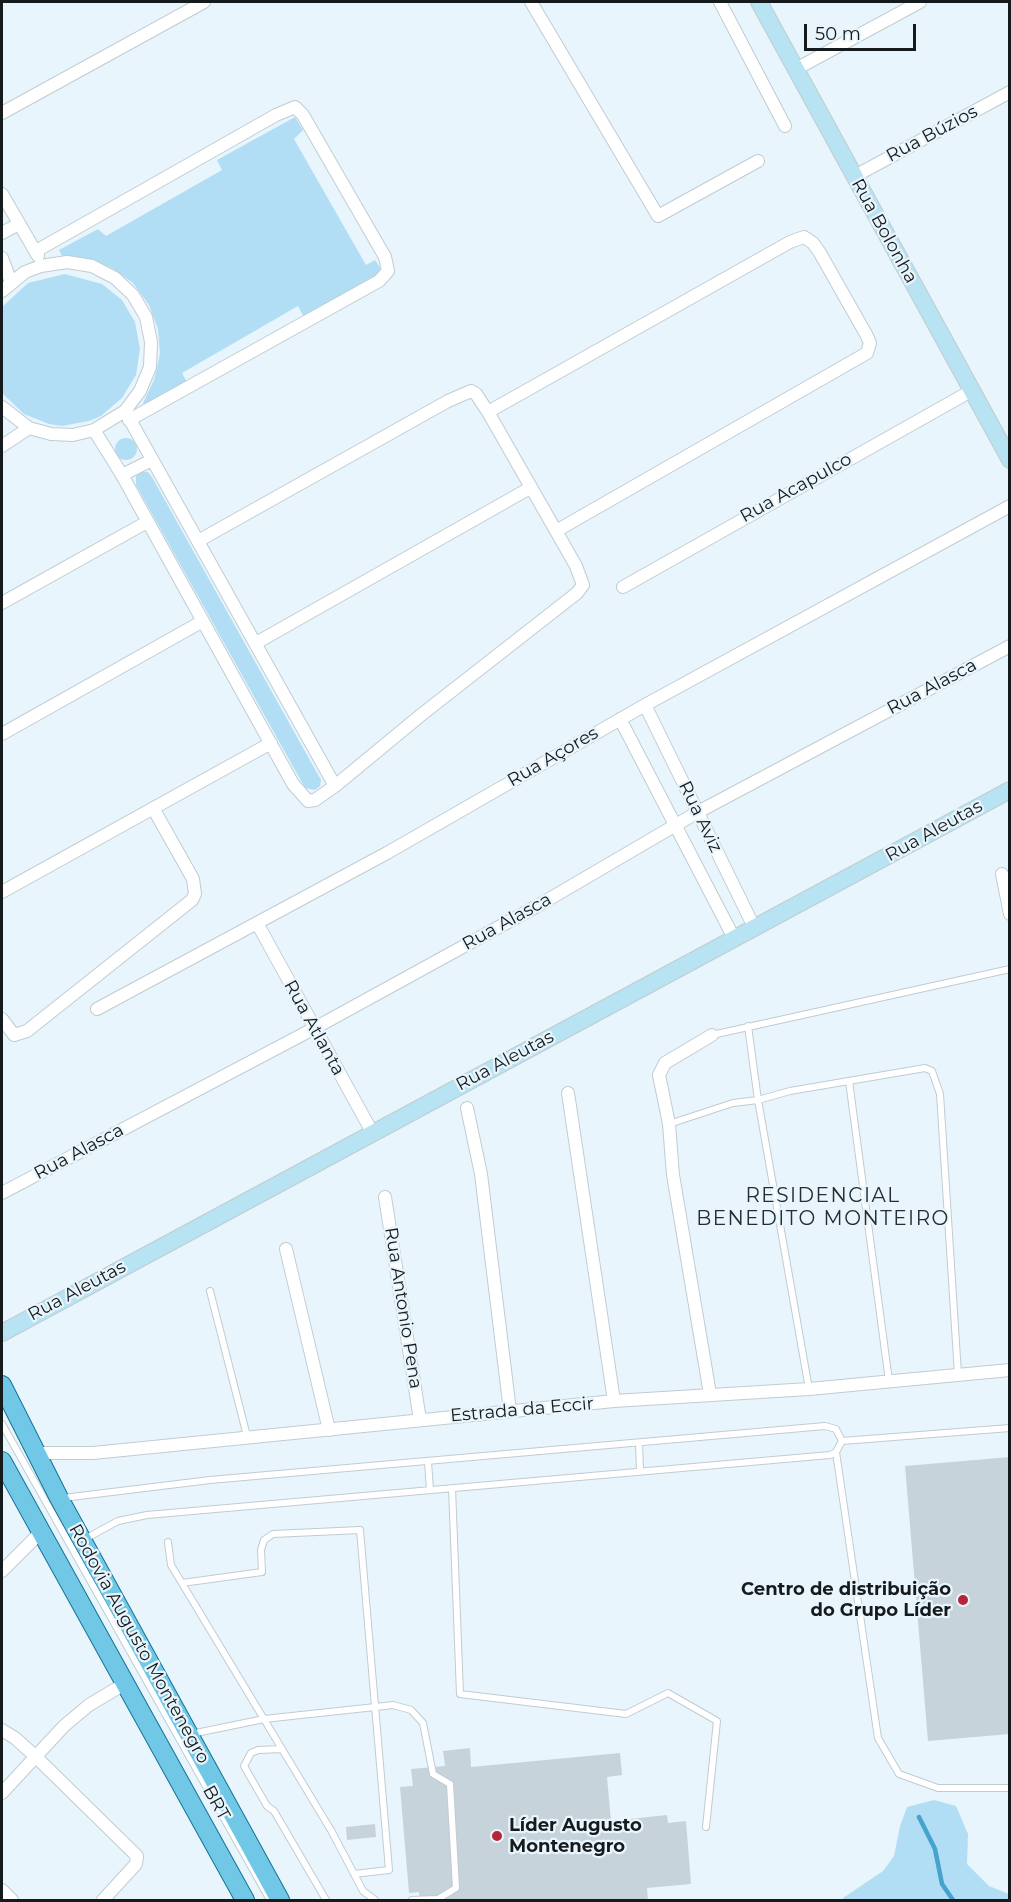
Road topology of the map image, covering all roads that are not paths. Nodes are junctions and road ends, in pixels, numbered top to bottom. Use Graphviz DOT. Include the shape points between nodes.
graph roads {
  1 [pos="204,2"];
  2 [pos="532,2"];
  3 [pos="720,2"];
  4 [pos="759,2"];
  5 [pos="920,2"];
  6 [pos="796,69"];
  7 [pos="1010,92"];
  8 [pos="2,113"];
  9 [pos="785,126"];
  10 [pos="758,161"];
  11 [pos="855,176"];
  12 [pos="2,194"];
  13 [pos="19,224"];
  14 [pos="2,233"];
  15 [pos="36,251"];
  16 [pos="2,258"];
  17 [pos="42,266"];
  18 [pos="11,282"];
  19 [pos="2,291"];
  20 [pos="971,391"];
  21 [pos="2,407"];
  22 [pos="488,412"];
  23 [pos="127,416"];
  24 [pos="29,428"];
  25 [pos="94,430"];
  26 [pos="2,446"];
  27 [pos="1010,460"];
  28 [pos="150,461"];
  29 [pos="123,476"];
  30 [pos="530,488"];
  31 [pos="1010,506"];
  32 [pos="147,522"];
  33 [pos="556,531"];
  34 [pos="198,541"];
  35 [pos="623,587"];
  36 [pos="2,603"];
  37 [pos="203,621"];
  38 [pos="256,643"];
  39 [pos="1010,646"];
  40 [pos="645,705"];
  41 [pos="620,719"];
  42 [pos="2,734"];
  43 [pos="271,742"];
  44 [pos="335,786"];
  45 [pos="1010,790"];
  46 [pos="153,808"];
  47 [pos="698,812"];
  48 [pos="675,826"];
  49 [pos="1002,874"];
  50 [pos="2,892"];
  51 [pos="1010,914"];
  52 [pos="257,923"];
  53 [pos="755,929"];
  54 [pos="735,940"];
  55 [pos="1010,969"];
  56 [pos="97,1009"];
  57 [pos="2,1019"];
  58 [pos="748,1026"];
  59 [pos="313,1029"];
  60 [pos="712,1035"];
  61 [pos="849,1081"];
  62 [pos="568,1093"];
  63 [pos="758,1100"];
  64 [pos="467,1108"];
  65 [pos="669,1124"];
  66 [pos="372,1132"];
  67 [pos="2,1193"];
  68 [pos="385,1197"];
  69 [pos="286,1249"];
  70 [pos="210,1291"];
  71 [pos="2,1333"];
  72 [pos="1010,1370"];
  73 [pos="958,1374"];
  74 [pos="889,1381"];
  75 [pos="2,1385"];
  76 [pos="809,1389"];
  77 [pos="710,1394"];
  78 [pos="614,1401"];
  79 [pos="510,1412"];
  80 [pos="420,1420"];
  81 [pos="2,1424"];
  82 [pos="1010,1428"];
  83 [pos="329,1430"];
  84 [pos="248,1440"];
  85 [pos="842,1441"];
  86 [pos="639,1443"];
  87 [pos="836,1452"];
  88 [pos="34,1453"];
  89 [pos="2,1461"];
  90 [pos="429,1462"];
  91 [pos="640,1471"];
  92 [pos="452,1488"];
  93 [pos="430,1490"];
  94 [pos="59,1498"];
  95 [pos="41,1532"];
  96 [pos="82,1540"];
  97 [pos="168,1542"];
  98 [pos="2,1571"];
  99 [pos="183,1583"];
  100 [pos="126,1683"];
  101 [pos="375,1707"];
  102 [pos="264,1719"];
  103 [pos="2,1730"];
  104 [pos="189,1734"];
  105 [pos="282,1749"];
  106 [pos="35,1756"];
  107 [pos="1010,1788"];
  108 [pos="2,1793"];
  109 [pos="706,1827"];
  110 [pos="354,1874"];
  111 [pos="2,1890"];
  112 [pos="12,1900"];
  113 [pos="103,1900"];
  114 [pos="245,1900"];
  115 [pos="270,1900"];
  116 [pos="280,1900"];
  117 [pos="326,1900"];
  118 [pos="375,1900"];
  119 [pos="412,1900"];
  1 -- 8 [label="street"];
  2 -- 10 [label="street" via="658,216"];
  3 -- 9 [label="street"];
  4 -- 6 [label="street, Rua Bolonha"];
  5 -- 6 [label="street"];
  6 -- 11 [label="street, Rua Bolonha"];
  7 -- 11 [label="street, Rua Búzios"];
  11 -- 20 [label="street, Rua Bolonha"];
  12 -- 13 [label="street"];
  13 -- 14 [label="street"];
  13 -- 15 [label="street"];
  15 -- 17 [label="street"];
  15 -- 23 [label="street" via="295,107 385,257 388,270 379,281"];
  16 -- 18 [label="street"];
  17 -- 18 [label="street"];
  17 -- 23 [label="street" via="67,262 92,266 115,278 133,295 146,317 152,342 150,367"];
  18 -- 19 [label="street"];
  20 -- 27 [label="street, Rua Bolonha"];
  20 -- 35 [label="street, Rua Acapulco"];
  21 -- 24 [label="street"];
  22 -- 30 [label="street"];
  22 -- 33 [label="street" via="790,242 804,237 820,252 867,336 867,353"];
  22 -- 34 [label="street" via="476,394 466,392"];
  23 -- 25 [label="street"];
  23 -- 28 [label="street"];
  24 -- 25 [label="street" via="73,435"];
  24 -- 26 [label="street"];
  25 -- 29 [label="street"];
  28 -- 29 [label="street"];
  28 -- 34 [label="street"];
  29 -- 32 [label="street"];
  30 -- 33 [label="street"];
  30 -- 38 [label="street"];
  31 -- 40 [label="street, Rua Açores"];
  32 -- 36 [label="street"];
  32 -- 37 [label="street"];
  33 -- 44 [label="street" via="583,581 581,589"];
  34 -- 38 [label="street"];
  37 -- 42 [label="street"];
  37 -- 43 [label="street"];
  38 -- 44 [label="street"];
  39 -- 47 [label="street, Rua Alasca"];
  40 -- 41 [label="street, Rua Açores"];
  40 -- 47 [label="street, Rua Aviz"];
  41 -- 48 [label="street, Rua Aviz"];
  41 -- 52 [label="street, Rua Açores"];
  43 -- 44 [label="street" via="304,798 315,800"];
  43 -- 46 [label="street"];
  45 -- 53 [label="street, Rua Aleutas"];
  46 -- 50 [label="street"];
  46 -- 57 [label="street" via="193,879 192,900 21,1034 14,1035"];
  47 -- 48 [label="street, Rua Alasca"];
  47 -- 53 [label="street, Rua Aviz"];
  48 -- 54 [label="street, Rua Aviz"];
  48 -- 59 [label="street, Rua Alasca"];
  49 -- 51 [label="street"];
  52 -- 56 [label="street, Rua Açores"];
  52 -- 59 [label="street, Rua Atlanta"];
  53 -- 54 [label="street, Rua Aleutas"];
  54 -- 66 [label="street, Rua Aleutas"];
  55 -- 58 [label="lane"];
  58 -- 60 [label="lane"];
  58 -- 63 [label="lane"];
  59 -- 66 [label="street, Rua Atlanta"];
  59 -- 67 [label="street, Rua Alasca"];
  60 -- 65 [label="street" via="665,1063 658,1075"];
  61 -- 63 [label="lane"];
  61 -- 73 [label="lane" via="925,1068 932,1071 938,1082"];
  61 -- 74 [label="lane"];
  62 -- 78 [label="street"];
  63 -- 65 [label="lane" via="733,1103"];
  63 -- 76 [label="lane"];
  64 -- 79 [label="street" via="481,1174"];
  65 -- 77 [label="street" via="673,1175"];
  66 -- 71 [label="street, Rua Aleutas"];
  68 -- 80 [label="street, Rua Antonio Pena"];
  69 -- 83 [label="street"];
  70 -- 84 [label="lane"];
  72 -- 73 [label="street, Estrada da Eccir"];
  73 -- 74 [label="street, Estrada da Eccir"];
  74 -- 76 [label="street, Estrada da Eccir"];
  75 -- 88 [label="main road, Rodovia Augusto Montenegro"];
  76 -- 77 [label="street, Estrada da Eccir"];
  77 -- 78 [label="street, Estrada da Eccir"];
  78 -- 79 [label="street, Estrada da Eccir"];
  79 -- 80 [label="street, Estrada da Eccir"];
  80 -- 83 [label="street, Estrada da Eccir"];
  81 -- 115 [label="lane, BRT"];
  82 -- 85 [label="lane"];
  83 -- 84 [label="street, Estrada da Eccir"];
  84 -- 88 [label="street, Estrada da Eccir" via="93,1454"];
  85 -- 86 [label="lane" via="836,1429 825,1426"];
  85 -- 87 [label="lane"];
  86 -- 90 [label="lane"];
  86 -- 91 [label="lane"];
  87 -- 91 [label="lane"];
  87 -- 107 [label="lane" via="878,1738 899,1774 938,1788"];
  88 -- 94 [label="main road, Rodovia Augusto Montenegro"];
  89 -- 95 [label="main road, Rodovia Augusto Montenegro"];
  90 -- 93 [label="lane"];
  90 -- 94 [label="lane" via="210,1480"];
  91 -- 92 [label="lane"];
  92 -- 93 [label="lane"];
  92 -- 109 [label="lane" via="460,1694 626,1714 669,1693 717,1721"];
  93 -- 96 [label="lane" via="147,1515 118,1521"];
  94 -- 96 [label="main road, Rodovia Augusto Montenegro"];
  95 -- 98 [label="street"];
  95 -- 100 [label="main road, Rodovia Augusto Montenegro"];
  96 -- 104 [label="main road, Rodovia Augusto Montenegro"];
  97 -- 99 [label="lane" via="171,1565"];
  99 -- 101 [label="lane" via="262,1572 264,1540 273,1534 360,1530"];
  99 -- 102 [label="lane"];
  100 -- 106 [label="street" via="89,1705"];
  100 -- 114 [label="main road, Rodovia Augusto Montenegro"];
  101 -- 102 [label="lane"];
  101 -- 110 [label="lane" via="389,1870"];
  101 -- 119 [label="lane" via="393,1705 418,1716 423,1723 433,1774 450,1784 456,1888 438,1899"];
  102 -- 104 [label="lane"];
  102 -- 105 [label="lane"];
  103 -- 106 [label="street"];
  104 -- 116 [label="main road, Rodovia Augusto Montenegro"];
  105 -- 110 [label="lane"];
  105 -- 117 [label="lane" via="258,1749 244,1766"];
  106 -- 108 [label="street"];
  106 -- 113 [label="street" via="137,1856 136,1864"];
  110 -- 118 [label="lane" via="363,1892"];
  111 -- 112 [label="street"];
}
